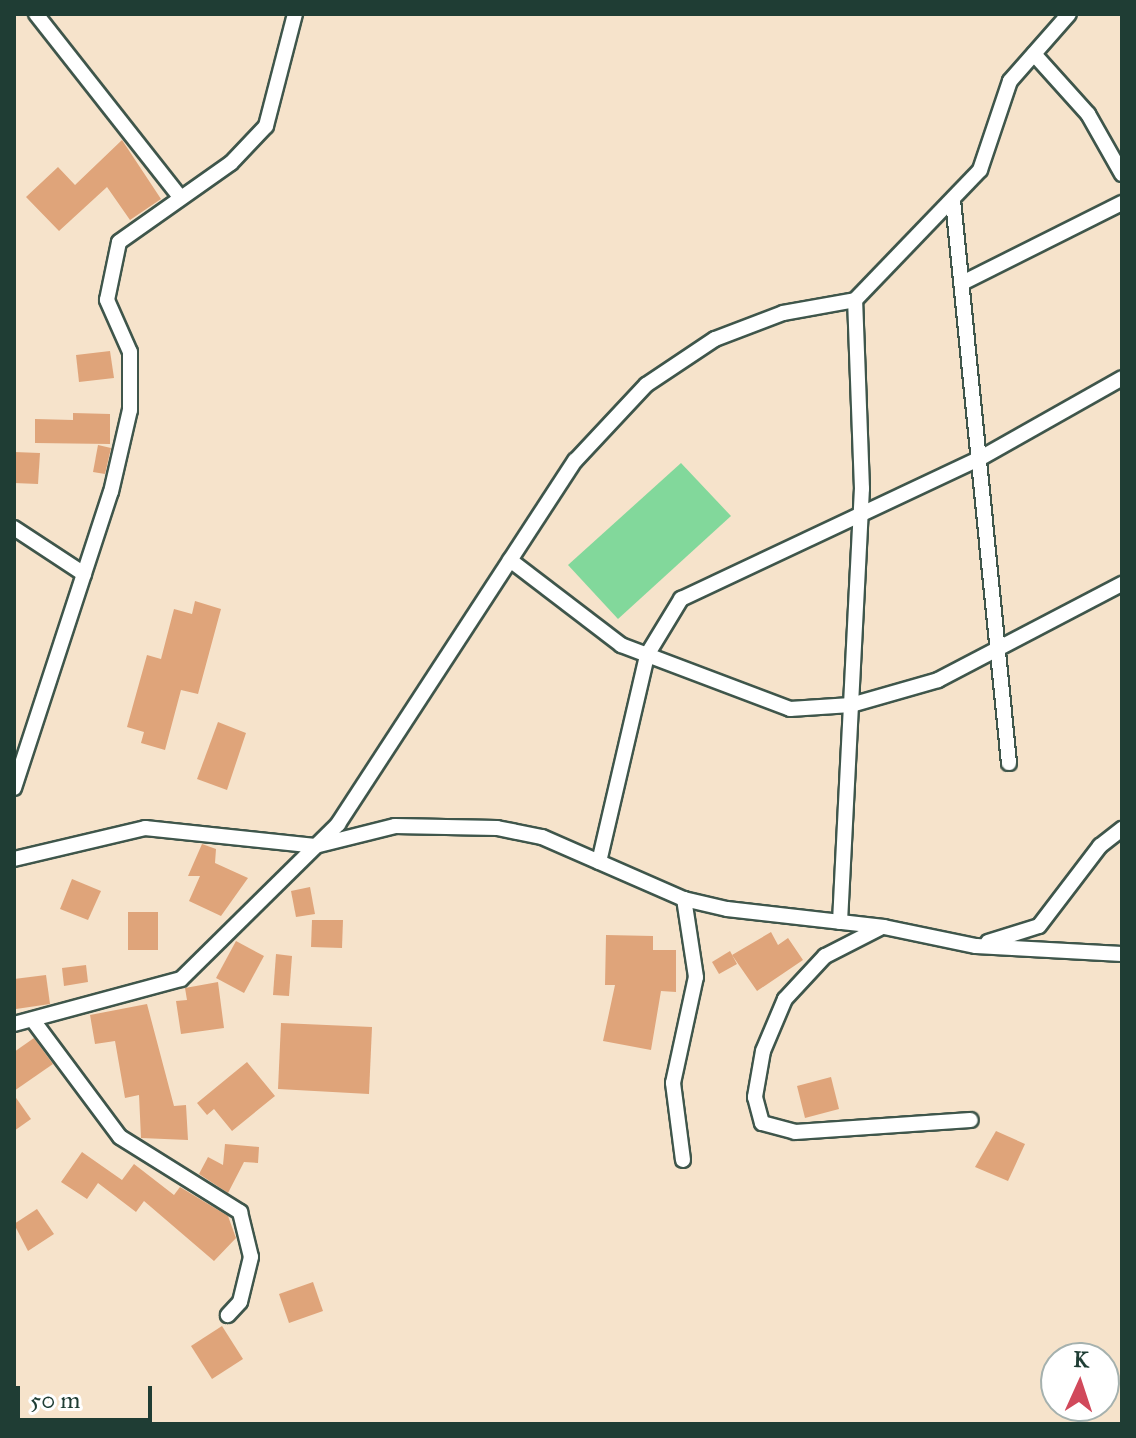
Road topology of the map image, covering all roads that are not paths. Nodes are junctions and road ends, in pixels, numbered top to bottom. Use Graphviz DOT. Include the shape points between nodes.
graph roads {
  1 [pos="36,14"];
  2 [pos="295,14"];
  3 [pos="1069,14"];
  4 [pos="1034,54"];
  5 [pos="1122,174"];
  6 [pos="179,196"];
  7 [pos="953,200"];
  8 [pos="1122,203"];
  9 [pos="962,283"];
  10 [pos="855,300"];
  11 [pos="1122,378"];
  12 [pos="979,459"];
  13 [pos="859,517"];
  14 [pos="14,528"];
  15 [pos="510,560"];
  16 [pos="84,574"];
  17 [pos="1122,584"];
  18 [pos="995,651"];
  19 [pos="647,655"];
  20 [pos="851,705"];
  21 [pos="1009,763"];
  22 [pos="14,788"];
  23 [pos="1122,829"];
  24 [pos="315,846"];
  25 [pos="14,859"];
  26 [pos="599,862"];
  27 [pos="684,899"];
  28 [pos="840,922"];
  29 [pos="884,927"];
  30 [pos="976,946"];
  31 [pos="1122,954"];
  32 [pos="35,1023"];
  33 [pos="14,1024"];
  34 [pos="971,1120"];
  35 [pos="683,1160"];
  36 [pos="228,1315"];
  1 -- 6 [label="street"];
  2 -- 6 [label="street" via="266,126 231,163"];
  3 -- 4 [label="street"];
  4 -- 5 [label="street" via="1088,114"];
  4 -- 7 [label="street" via="1010,81 980,170"];
  6 -- 16 [label="street" via="119,242 107,300 130,352 130,410"];
  7 -- 9 [label="street"];
  7 -- 10 [label="street"];
  8 -- 9 [label="street"];
  9 -- 12 [label="street"];
  10 -- 13 [label="street" via="862,382"];
  10 -- 15 [label="street" via="783,313 715,339 646,385 575,461"];
  11 -- 12 [label="street"];
  12 -- 13 [label="street"];
  12 -- 18 [label="street"];
  13 -- 19 [label="street" via="681,599"];
  13 -- 20 [label="street"];
  14 -- 16 [label="street"];
  15 -- 19 [label="street" via="621,645"];
  15 -- 24 [label="street" via="338,824"];
  16 -- 22 [label="street"];
  17 -- 18 [label="street"];
  18 -- 20 [label="street" via="938,680"];
  18 -- 21 [label="street"];
  19 -- 20 [label="street" via="790,709"];
  19 -- 26 [label="street"];
  20 -- 28 [label="street"];
  23 -- 30 [label="street" via="1100,846 1039,926"];
  24 -- 25 [label="street" via="145,828"];
  24 -- 26 [label="street" via="395,826 497,828 542,837"];
  24 -- 32 [label="street" via="181,979"];
  26 -- 27 [label="street"];
  27 -- 28 [label="street"];
  27 -- 35 [label="street" via="696,977 673,1083"];
  28 -- 29 [label="street"];
  29 -- 30 [label="street"];
  29 -- 34 [label="street" via="825,956 785,999 763,1051 755,1097 762,1123 795,1132"];
  30 -- 31 [label="street"];
  32 -- 33 [label="street"];
  32 -- 36 [label="street" via="120,1137 224,1195 240,1212 251,1257 240,1302"];
}
